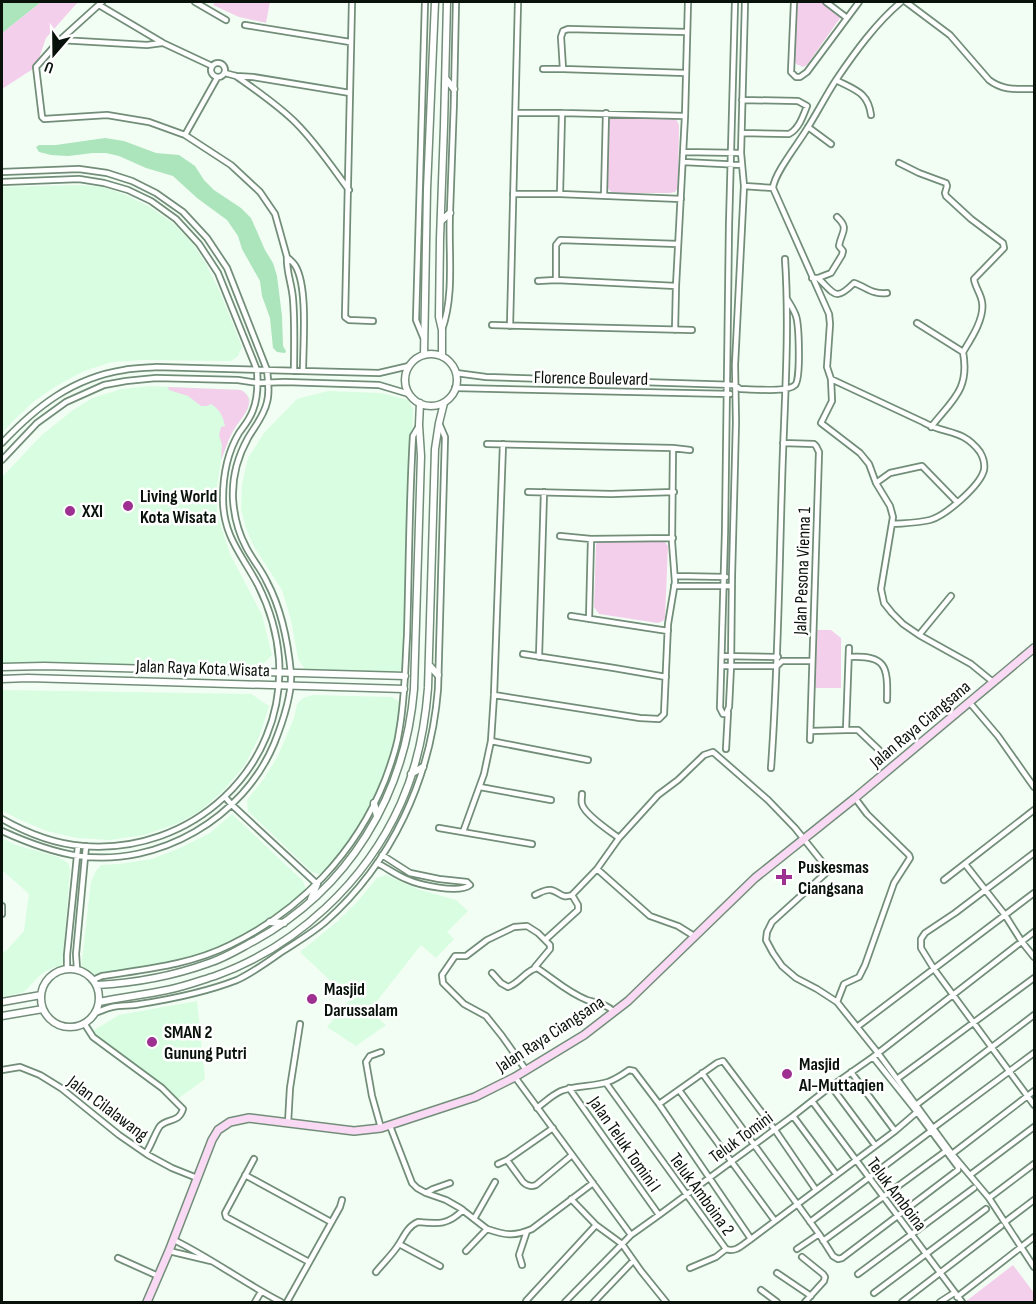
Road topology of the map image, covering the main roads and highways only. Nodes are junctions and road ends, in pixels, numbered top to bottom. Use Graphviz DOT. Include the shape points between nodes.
graph roads {
  1 [pos="1035,648"];
  2 [pos="147,1302"];
  1 -- 2 [label="main road, Jalan Raya Ciangsana" via="755,878 628,1001 584,1035 515,1077 475,1097 381,1128 354,1131 249,1118 230,1122 218,1130"];
}
